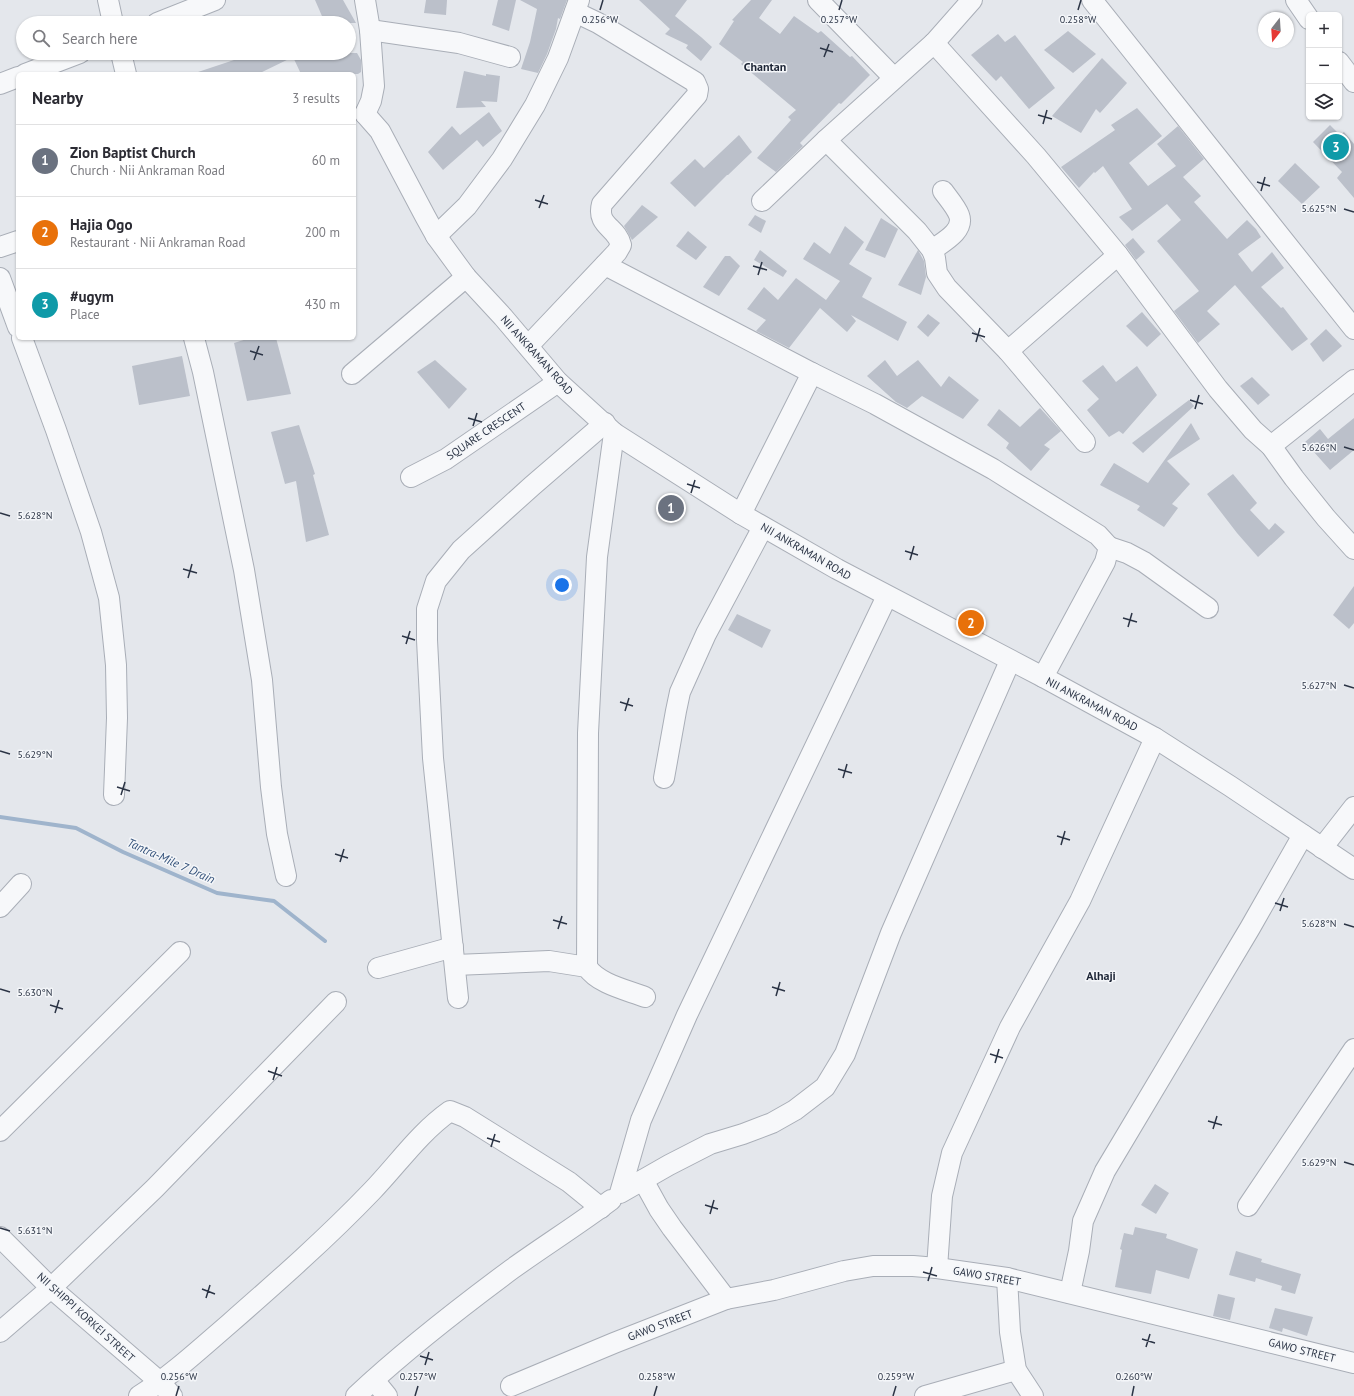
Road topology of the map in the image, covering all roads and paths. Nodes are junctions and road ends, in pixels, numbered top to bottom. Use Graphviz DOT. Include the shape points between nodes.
graph roads {
  1 [pos="108,0"];
  2 [pos="215,0"];
  3 [pos="366,0"];
  4 [pos="818,0"];
  5 [pos="972,0"];
  6 [pos="1092,0"];
  7 [pos="1296,0"];
  8 [pos="577,6"];
  9 [pos="1306,15"];
  10 [pos="111,16"];
  11 [pos="175,16"];
  12 [pos="370,30"];
  13 [pos="934,43"];
  14 [pos="510,57"];
  15 [pos="62,60"];
  16 [pos="123,60"];
  17 [pos="1342,66"];
  18 [pos="30,72"];
  19 [pos="126,72"];
  20 [pos="16,78"];
  21 [pos="894,78"];
  22 [pos="1354,82"];
  23 [pos="0,84"];
  24 [pos="359,113"];
  25 [pos="826,140"];
  26 [pos="942,191"];
  27 [pos="762,202"];
  28 [pos="436,236"];
  29 [pos="16,242"];
  30 [pos="0,247"];
  31 [pos="932,250"];
  32 [pos="1118,255"];
  33 [pos="605,265"];
  34 [pos="466,277"];
  35 [pos="0,278"];
  36 [pos="16,322"];
  37 [pos="1354,329"];
  38 [pos="23,340"];
  39 [pos="195,340"];
  40 [pos="528,346"];
  41 [pos="1008,351"];
  42 [pos="812,373"];
  43 [pos="352,374"];
  44 [pos="1354,380"];
  45 [pos="558,382"];
  46 [pos="609,428"];
  47 [pos="1085,442"];
  48 [pos="1271,446"];
  49 [pos="411,477"];
  50 [pos="741,514"];
  51 [pos="763,527"];
  52 [pos="1109,547"];
  53 [pos="1354,549"];
  54 [pos="887,596"];
  55 [pos="1208,608"];
  56 [pos="1010,661"];
  57 [pos="1043,677"];
  58 [pos="1155,738"];
  59 [pos="664,778"];
  60 [pos="114,795"];
  61 [pos="1354,807"];
  62 [pos="1303,835"];
  63 [pos="1322,848"];
  64 [pos="1354,870"];
  65 [pos="286,876"];
  66 [pos="21,884"];
  67 [pos="0,907"];
  68 [pos="180,952"];
  69 [pos="454,956"];
  70 [pos="588,967"];
  71 [pos="378,968"];
  72 [pos="645,997"];
  73 [pos="458,998"];
  74 [pos="336,1002"];
  75 [pos="1354,1049"];
  76 [pos="0,1131"];
  77 [pos="643,1180"];
  78 [pos="620,1193"];
  79 [pos="1248,1206"];
  80 [pos="601,1208"];
  81 [pos="0,1237"];
  82 [pos="937,1268"];
  83 [pos="1008,1278"];
  84 [pos="51,1288"];
  85 [pos="1070,1293"];
  86 [pos="726,1299"];
  87 [pos="0,1332"];
  88 [pos="1354,1363"];
  89 [pos="1016,1370"];
  90 [pos="374,1380"];
  91 [pos="511,1386"];
  92 [pos="166,1389"];
  93 [pos="139,1396"];
  94 [pos="356,1396"];
  95 [pos="387,1396"];
  96 [pos="925,1396"];
  97 [pos="1033,1396"];
  1 -- 10 [label="street"];
  2 -- 11 [label="street"];
  3 -- 12 [label="street"];
  4 -- 21 [label="street"];
  5 -- 13 [label="street"];
  6 -- 37 [label="street"];
  7 -- 9 [label="street"];
  8 -- 28 [label="street" via="558,58 535,105 502,159 468,206"];
  8 -- 33 [label="street" via="598,23 695,82 698,89 697,95 602,204 602,220 619,238 621,245"];
  12 -- 14 [label="street" via="459,43"];
  12 -- 24 [label="street" via="374,86 371,101"];
  13 -- 21 [label="street"];
  13 -- 32 [label="street" via="1036,156"];
  15 -- 18 [label="street"];
  16 -- 19 [label="street"];
  17 -- 22 [label="street"];
  20 -- 23 [label="street"];
  21 -- 25 [label="street"];
  24 -- 28 [label="street, NII ANKRAMAN ROAD" via="380,130"];
  25 -- 27 [label="street"];
  25 -- 31 [label="street" via="917,231"];
  26 -- 31 [label="street" via="959,214 960,222 956,231"];
  28 -- 34 [label="street, NII ANKRAMAN ROAD"];
  29 -- 30 [label="street"];
  31 -- 41 [label="street" via="937,273 946,288"];
  32 -- 41 [label="street"];
  32 -- 48 [label="street" via="1218,389 1253,430"];
  33 -- 40 [label="street"];
  33 -- 42 [label="street"];
  34 -- 40 [label="street, NII ANKRAMAN ROAD"];
  34 -- 43 [label="street"];
  35 -- 36 [label="street"];
  38 -- 60 [label="street" via="91,532 109,598 116,665"];
  39 -- 65 [label="street" via="244,570 262,680 277,834"];
  40 -- 45 [label="street, NII ANKRAMAN ROAD"];
  41 -- 47 [label="street"];
  42 -- 50 [label="street"];
  42 -- 52 [label="street" via="875,404 993,469 1098,535"];
  44 -- 48 [label="street"];
  45 -- 46 [label="street, NII ANKRAMAN ROAD"];
  45 -- 49 [label="street, SQUARE CRESCENT" via="446,459"];
  46 -- 50 [label="street, NII ANKRAMAN ROAD"];
  46 -- 69 [label="street" via="532,486 461,550 436,581 427,609 433,758"];
  46 -- 70 [label="street" via="597,557 589,703"];
  48 -- 53 [label="street"];
  50 -- 51 [label="street, NII ANKRAMAN ROAD"];
  51 -- 54 [label="street, NII ANKRAMAN ROAD"];
  51 -- 59 [label="street" via="706,634 682,687"];
  52 -- 55 [label="street" via="1144,562"];
  52 -- 57 [label="street" via="1105,562"];
  54 -- 56 [label="street, NII ANKRAMAN ROAD"];
  54 -- 78 [label="street" via="687,1015 641,1120"];
  56 -- 57 [label="street, NII ANKRAMAN ROAD"];
  56 -- 77 [label="street" via="891,933 845,1054 825,1087 772,1124 710,1144"];
  57 -- 58 [label="street, NII ANKRAMAN ROAD"];
  58 -- 62 [label="street, NII ANKRAMAN ROAD"];
  58 -- 82 [label="street" via="1080,901 1010,1026 952,1153 942,1196"];
  61 -- 63 [label="street"];
  62 -- 63 [label="street, NII ANKRAMAN ROAD"];
  62 -- 85 [label="street" via="1105,1171 1083,1221"];
  63 -- 64 [label="street, NII ANKRAMAN ROAD"];
  66 -- 67 [label="street"];
  68 -- 76 [label="street"];
  69 -- 70 [label="street" via="549,961"];
  69 -- 71 [label="street"];
  69 -- 73 [label="street"];
  70 -- 72 [label="street" via="591,973 603,981"];
  74 -- 84 [label="street" via="155,1188"];
  75 -- 79 [label="street"];
  77 -- 78 [label="street"];
  77 -- 86 [label="street" via="667,1222"];
  78 -- 80 [label="street"];
  80 -- 90 [label="street" via="464,1305 408,1349"];
  80 -- 92 [label="street" via="569,1182 465,1117 450,1111 439,1118 372,1191 317,1245"];
  81 -- 84 [label="street, NII SHIPPI KORKEI STREET"];
  82 -- 83 [label="street, GAWO STREET"];
  82 -- 86 [label="street, GAWO STREET" via="874,1266"];
  83 -- 85 [label="street, GAWO STREET"];
  83 -- 89 [label="street" via="1010,1332"];
  84 -- 87 [label="street"];
  84 -- 92 [label="street, NII SHIPPI KORKEI STREET"];
  85 -- 88 [label="street, GAWO STREET"];
  86 -- 91 [label="street, GAWO STREET"];
  89 -- 96 [label="street"];
  89 -- 97 [label="street"];
  90 -- 94 [label="street"];
  90 -- 95 [label="street"];
  92 -- 93 [label="street"];
}
